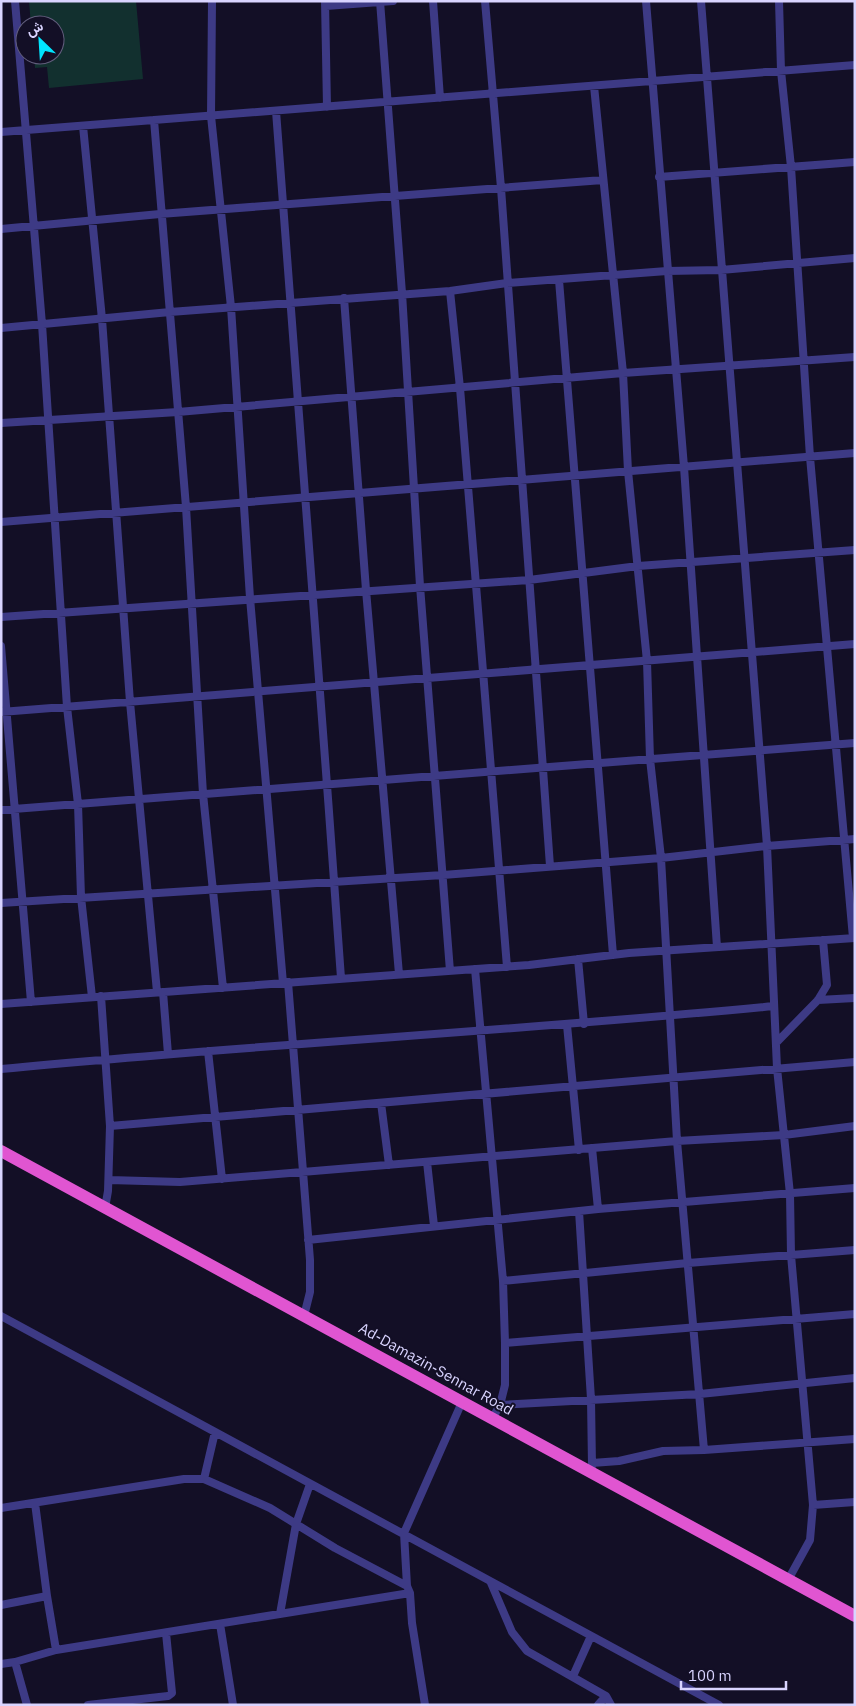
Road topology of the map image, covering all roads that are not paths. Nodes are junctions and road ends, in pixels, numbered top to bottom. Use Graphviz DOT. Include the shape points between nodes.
graph roads {
  1 [pos="15,1"];
  2 [pos="212,1"];
  3 [pos="392,1"];
  4 [pos="434,1"];
  5 [pos="485,1"];
  6 [pos="646,1"];
  7 [pos="700,1"];
  8 [pos="780,1"];
  9 [pos="380,2"];
  10 [pos="325,3"];
  11 [pos="855,65"];
  12 [pos="781,71"];
  13 [pos="706,77"];
  14 [pos="652,81"];
  15 [pos="594,86"];
  16 [pos="493,94"];
  17 [pos="440,98"];
  18 [pos="386,102"];
  19 [pos="327,107"];
  20 [pos="276,110"];
  21 [pos="211,116"];
  22 [pos="154,120"];
  23 [pos="83,126"];
  24 [pos="25,130"];
  25 [pos="1,132"];
  26 [pos="855,162"];
  27 [pos="790,167"];
  28 [pos="714,172"];
  29 [pos="659,177"];
  30 [pos="603,180"];
  31 [pos="501,188"];
  32 [pos="394,198"];
  33 [pos="284,205"];
  34 [pos="221,209"];
  35 [pos="160,214"];
  36 [pos="92,220"];
  37 [pos="33,226"];
  38 [pos="1,229"];
  39 [pos="855,258"];
  40 [pos="798,263"];
  41 [pos="721,270"];
  42 [pos="667,271"];
  43 [pos="613,275"];
  44 [pos="559,280"];
  45 [pos="507,283"];
  46 [pos="450,291"];
  47 [pos="402,293"];
  48 [pos="344,298"];
  49 [pos="291,302"];
  50 [pos="231,307"];
  51 [pos="170,312"];
  52 [pos="102,319"];
  53 [pos="42,324"];
  54 [pos="1,328"];
  55 [pos="855,356"];
  56 [pos="804,360"];
  57 [pos="729,366"];
  58 [pos="675,369"];
  59 [pos="623,373"];
  60 [pos="568,378"];
  61 [pos="514,383"];
  62 [pos="460,388"];
  63 [pos="408,393"];
  64 [pos="352,398"];
  65 [pos="300,402"];
  66 [pos="236,407"];
  67 [pos="178,412"];
  68 [pos="109,416"];
  69 [pos="47,420"];
  70 [pos="1,422"];
  71 [pos="855,453"];
  72 [pos="810,457"];
  73 [pos="736,463"];
  74 [pos="684,467"];
  75 [pos="628,471"];
  76 [pos="574,476"];
  77 [pos="520,480"];
  78 [pos="468,484"];
  79 [pos="415,488"];
  80 [pos="358,493"];
  81 [pos="306,497"];
  82 [pos="243,502"];
  83 [pos="186,507"];
  84 [pos="116,513"];
  85 [pos="56,518"];
  86 [pos="1,522"];
  87 [pos="855,550"];
  88 [pos="818,553"];
  89 [pos="744,560"];
  90 [pos="690,564"];
  91 [pos="638,566"];
  92 [pos="582,573"];
  93 [pos="529,580"];
  94 [pos="475,583"];
  95 [pos="420,586"];
  96 [pos="366,590"];
  97 [pos="312,595"];
  98 [pos="250,598"];
  99 [pos="191,603"];
  100 [pos="124,608"];
  101 [pos="62,614"];
  102 [pos="1,617"];
  103 [pos="855,644"];
  104 [pos="1,646"];
  105 [pos="826,647"];
  106 [pos="752,653"];
  107 [pos="698,657"];
  108 [pos="647,661"];
  109 [pos="590,665"];
  110 [pos="537,670"];
  111 [pos="482,674"];
  112 [pos="428,678"];
  113 [pos="374,682"];
  114 [pos="320,687"];
  115 [pos="258,692"];
  116 [pos="198,696"];
  117 [pos="130,702"];
  118 [pos="67,707"];
  119 [pos="4,712"];
  120 [pos="855,743"];
  121 [pos="835,745"];
  122 [pos="758,751"];
  123 [pos="705,755"];
  124 [pos="650,759"];
  125 [pos="598,763"];
  126 [pos="544,768"];
  127 [pos="490,772"];
  128 [pos="436,776"];
  129 [pos="381,780"];
  130 [pos="326,785"];
  131 [pos="265,790"];
  132 [pos="203,794"];
  133 [pos="139,800"];
  134 [pos="78,804"];
  135 [pos="14,809"];
  136 [pos="1,810"];
  137 [pos="855,839"];
  138 [pos="845,840"];
  139 [pos="767,846"];
  140 [pos="712,853"];
  141 [pos="661,858"];
  142 [pos="604,861"];
  143 [pos="550,866"];
  144 [pos="499,870"];
  145 [pos="443,875"];
  146 [pos="391,878"];
  147 [pos="334,881"];
  148 [pos="274,885"];
  149 [pos="212,889"];
  150 [pos="148,893"];
  151 [pos="82,897"];
  152 [pos="23,901"];
  153 [pos="1,903"];
  154 [pos="854,938"];
  155 [pos="823,940"];
  156 [pos="770,944"];
  157 [pos="717,948"];
  158 [pos="667,951"];
  159 [pos="613,955"];
  160 [pos="578,959"];
  161 [pos="507,966"];
  162 [pos="475,969"];
  163 [pos="450,971"];
  164 [pos="399,974"];
  165 [pos="341,978"];
  166 [pos="286,982"];
  167 [pos="223,988"];
  168 [pos="160,992"];
  169 [pos="101,996"];
  170 [pos="92,997"];
  171 [pos="855,998"];
  172 [pos="818,1000"];
  173 [pos="31,1002"];
  174 [pos="1,1004"];
  175 [pos="774,1006"];
  176 [pos="670,1016"];
  177 [pos="584,1024"];
  178 [pos="566,1025"];
  179 [pos="479,1031"];
  180 [pos="776,1043"];
  181 [pos="293,1045"];
  182 [pos="208,1051"];
  183 [pos="168,1054"];
  184 [pos="104,1059"];
  185 [pos="855,1062"];
  186 [pos="2,1066"];
  187 [pos="777,1068"];
  188 [pos="674,1076"];
  189 [pos="573,1085"];
  190 [pos="486,1093"];
  191 [pos="381,1103"];
  192 [pos="298,1110"];
  193 [pos="215,1116"];
  194 [pos="110,1126"];
  195 [pos="855,1126"];
  196 [pos="784,1136"];
  197 [pos="677,1141"];
  198 [pos="592,1148"];
  199 [pos="579,1150"];
  200 [pos="1,1151"];
  201 [pos="491,1157"];
  202 [pos="427,1162"];
  203 [pos="389,1165"];
  204 [pos="303,1172"];
  205 [pos="222,1179"];
  206 [pos="109,1180"];
  207 [pos="855,1188"];
  208 [pos="790,1194"];
  209 [pos="682,1202"];
  210 [pos="105,1208"];
  211 [pos="598,1209"];
  212 [pos="578,1211"];
  213 [pos="498,1219"];
  214 [pos="434,1226"];
  215 [pos="308,1240"];
  216 [pos="855,1250"];
  217 [pos="791,1255"];
  218 [pos="688,1263"];
  219 [pos="583,1273"];
  220 [pos="503,1281"];
  221 [pos="855,1314"];
  222 [pos="1,1316"];
  223 [pos="304,1316"];
  224 [pos="796,1320"];
  225 [pos="694,1327"];
  226 [pos="587,1335"];
  227 [pos="505,1343"];
  228 [pos="855,1378"];
  229 [pos="802,1382"];
  230 [pos="700,1394"];
  231 [pos="591,1399"];
  232 [pos="462,1402"];
  233 [pos="500,1404"];
  234 [pos="492,1419"];
  235 [pos="214,1432"];
  236 [pos="855,1440"];
  237 [pos="807,1442"];
  238 [pos="704,1450"];
  239 [pos="592,1468"];
  240 [pos="204,1479"];
  241 [pos="310,1484"];
  242 [pos="855,1502"];
  243 [pos="35,1503"];
  244 [pos="813,1505"];
  245 [pos="1,1508"];
  246 [pos="296,1524"];
  247 [pos="404,1533"];
  248 [pos="788,1580"];
  249 [pos="491,1582"];
  250 [pos="409,1590"];
  251 [pos="47,1596"];
  252 [pos="1,1605"];
  253 [pos="280,1614"];
  254 [pos="855,1616"];
  255 [pos="220,1624"];
  256 [pos="166,1633"];
  257 [pos="591,1636"];
  258 [pos="56,1650"];
  259 [pos="16,1662"];
  260 [pos="1,1664"];
  261 [pos="574,1676"];
  262 [pos="606,1696"];
  263 [pos="27,1705"];
  264 [pos="88,1705"];
  265 [pos="233,1705"];
  266 [pos="425,1705"];
  267 [pos="598,1705"];
  268 [pos="611,1705"];
  269 [pos="719,1705"];
  1 -- 24 [label="street"];
  2 -- 21 [label="street"];
  3 -- 9 [label="street"];
  4 -- 17 [label="street"];
  5 -- 16 [label="street"];
  6 -- 14 [label="street"];
  7 -- 13 [label="street"];
  8 -- 12 [label="street"];
  9 -- 10 [label="street"];
  9 -- 18 [label="street"];
  10 -- 19 [label="street"];
  11 -- 12 [label="street"];
  12 -- 13 [label="street"];
  12 -- 27 [label="street"];
  13 -- 14 [label="street"];
  13 -- 28 [label="street"];
  14 -- 15 [label="street"];
  14 -- 29 [label="street"];
  15 -- 16 [label="street"];
  15 -- 30 [label="street"];
  16 -- 17 [label="street"];
  16 -- 31 [label="street"];
  17 -- 18 [label="street"];
  18 -- 19 [label="street"];
  18 -- 32 [label="street"];
  19 -- 20 [label="street"];
  20 -- 21 [label="street"];
  20 -- 33 [label="street"];
  21 -- 22 [label="street"];
  21 -- 34 [label="street"];
  22 -- 23 [label="street"];
  22 -- 35 [label="street"];
  23 -- 24 [label="street"];
  23 -- 36 [label="street"];
  24 -- 25 [label="street"];
  24 -- 37 [label="street"];
  26 -- 27 [label="street"];
  27 -- 28 [label="street"];
  27 -- 40 [label="street"];
  28 -- 29 [label="street"];
  28 -- 41 [label="street"];
  29 -- 42 [label="street"];
  30 -- 31 [label="street"];
  30 -- 43 [label="street"];
  31 -- 32 [label="street"];
  31 -- 45 [label="street"];
  32 -- 33 [label="street"];
  32 -- 47 [label="street"];
  33 -- 34 [label="street"];
  33 -- 49 [label="street"];
  34 -- 35 [label="street"];
  34 -- 50 [label="street"];
  35 -- 36 [label="street"];
  35 -- 51 [label="street"];
  36 -- 37 [label="street"];
  36 -- 52 [label="street"];
  37 -- 38 [label="street"];
  37 -- 53 [label="street"];
  39 -- 40 [label="street"];
  40 -- 41 [label="street"];
  40 -- 56 [label="street"];
  41 -- 42 [label="street"];
  41 -- 57 [label="street"];
  42 -- 43 [label="street"];
  42 -- 58 [label="street"];
  43 -- 44 [label="street"];
  43 -- 59 [label="street"];
  44 -- 45 [label="street"];
  44 -- 60 [label="street"];
  45 -- 46 [label="street"];
  45 -- 61 [label="street"];
  46 -- 47 [label="street"];
  46 -- 62 [label="street"];
  47 -- 48 [label="street"];
  47 -- 63 [label="street"];
  48 -- 49 [label="street"];
  48 -- 64 [label="street"];
  49 -- 50 [label="street"];
  49 -- 65 [label="street"];
  50 -- 51 [label="street"];
  50 -- 66 [label="street"];
  51 -- 52 [label="street"];
  51 -- 67 [label="street"];
  52 -- 53 [label="street"];
  52 -- 68 [label="street"];
  53 -- 54 [label="street"];
  53 -- 69 [label="street"];
  55 -- 56 [label="street"];
  56 -- 57 [label="street"];
  56 -- 72 [label="street"];
  57 -- 58 [label="street"];
  57 -- 73 [label="street"];
  58 -- 59 [label="street"];
  58 -- 74 [label="street"];
  59 -- 60 [label="street"];
  59 -- 75 [label="street"];
  60 -- 61 [label="street"];
  60 -- 76 [label="street"];
  61 -- 62 [label="street"];
  61 -- 77 [label="street"];
  62 -- 63 [label="street"];
  62 -- 78 [label="street"];
  63 -- 64 [label="street"];
  63 -- 79 [label="street"];
  64 -- 65 [label="street"];
  64 -- 80 [label="street"];
  65 -- 66 [label="street"];
  65 -- 81 [label="street"];
  66 -- 67 [label="street"];
  66 -- 82 [label="street"];
  67 -- 68 [label="street"];
  67 -- 83 [label="street"];
  68 -- 69 [label="street"];
  68 -- 84 [label="street"];
  69 -- 70 [label="street"];
  69 -- 85 [label="street"];
  71 -- 72 [label="street"];
  72 -- 73 [label="street"];
  72 -- 88 [label="street"];
  73 -- 74 [label="street"];
  73 -- 89 [label="street"];
  74 -- 75 [label="street"];
  74 -- 90 [label="street"];
  75 -- 76 [label="street"];
  75 -- 91 [label="street"];
  76 -- 77 [label="street"];
  76 -- 92 [label="street"];
  77 -- 78 [label="street"];
  77 -- 93 [label="street"];
  78 -- 79 [label="street"];
  78 -- 94 [label="street"];
  79 -- 80 [label="street"];
  79 -- 95 [label="street"];
  80 -- 81 [label="street"];
  80 -- 96 [label="street"];
  81 -- 82 [label="street"];
  81 -- 97 [label="street"];
  82 -- 83 [label="street"];
  82 -- 98 [label="street"];
  83 -- 84 [label="street"];
  83 -- 99 [label="street"];
  84 -- 85 [label="street"];
  84 -- 100 [label="street"];
  85 -- 86 [label="street"];
  85 -- 101 [label="street"];
  87 -- 88 [label="street"];
  88 -- 89 [label="street"];
  88 -- 105 [label="street"];
  89 -- 90 [label="street"];
  89 -- 106 [label="street"];
  90 -- 91 [label="street"];
  90 -- 107 [label="street"];
  91 -- 92 [label="street"];
  91 -- 108 [label="street"];
  92 -- 93 [label="street"];
  92 -- 109 [label="street"];
  93 -- 94 [label="street"];
  93 -- 110 [label="street"];
  94 -- 95 [label="street"];
  94 -- 111 [label="street"];
  95 -- 96 [label="street"];
  95 -- 112 [label="street"];
  96 -- 97 [label="street"];
  96 -- 113 [label="street"];
  97 -- 98 [label="street"];
  97 -- 114 [label="street"];
  98 -- 99 [label="street"];
  98 -- 115 [label="street"];
  99 -- 100 [label="street"];
  99 -- 116 [label="street"];
  100 -- 101 [label="street"];
  100 -- 117 [label="street"];
  101 -- 102 [label="street"];
  101 -- 118 [label="street"];
  103 -- 105 [label="street"];
  104 -- 119 [label="street"];
  105 -- 106 [label="street"];
  105 -- 121 [label="street"];
  106 -- 107 [label="street"];
  106 -- 122 [label="street"];
  107 -- 108 [label="street"];
  107 -- 123 [label="street"];
  108 -- 109 [label="street"];
  108 -- 124 [label="street"];
  109 -- 110 [label="street"];
  109 -- 125 [label="street"];
  110 -- 111 [label="street"];
  110 -- 126 [label="street"];
  111 -- 112 [label="street"];
  111 -- 127 [label="street"];
  112 -- 113 [label="street"];
  112 -- 128 [label="street"];
  113 -- 114 [label="street"];
  113 -- 129 [label="street"];
  114 -- 115 [label="street"];
  114 -- 130 [label="street"];
  115 -- 116 [label="street"];
  115 -- 131 [label="street"];
  116 -- 117 [label="street"];
  116 -- 132 [label="street"];
  117 -- 118 [label="street"];
  117 -- 133 [label="street"];
  118 -- 119 [label="street"];
  118 -- 134 [label="street"];
  119 -- 135 [label="street"];
  120 -- 121 [label="street"];
  121 -- 122 [label="street"];
  121 -- 138 [label="street"];
  122 -- 123 [label="street"];
  122 -- 139 [label="street"];
  123 -- 124 [label="street"];
  123 -- 140 [label="street"];
  124 -- 125 [label="street"];
  124 -- 141 [label="street"];
  125 -- 126 [label="street"];
  125 -- 142 [label="street"];
  126 -- 127 [label="street"];
  126 -- 143 [label="street"];
  127 -- 128 [label="street"];
  127 -- 144 [label="street"];
  128 -- 129 [label="street"];
  128 -- 145 [label="street"];
  129 -- 130 [label="street"];
  129 -- 146 [label="street"];
  130 -- 131 [label="street"];
  130 -- 147 [label="street"];
  131 -- 132 [label="street"];
  131 -- 148 [label="street"];
  132 -- 133 [label="street"];
  132 -- 149 [label="street"];
  133 -- 134 [label="street"];
  133 -- 150 [label="street"];
  134 -- 135 [label="street"];
  134 -- 151 [label="street"];
  135 -- 136 [label="street"];
  135 -- 152 [label="street"];
  137 -- 138 [label="street"];
  138 -- 139 [label="street"];
  138 -- 154 [label="street"];
  139 -- 140 [label="street"];
  139 -- 156 [label="street"];
  140 -- 141 [label="street"];
  140 -- 157 [label="street"];
  141 -- 142 [label="street"];
  141 -- 158 [label="street"];
  142 -- 143 [label="street"];
  142 -- 159 [label="street"];
  143 -- 144 [label="street"];
  144 -- 145 [label="street"];
  144 -- 161 [label="street"];
  145 -- 146 [label="street"];
  145 -- 163 [label="street"];
  146 -- 147 [label="street"];
  146 -- 164 [label="street"];
  147 -- 148 [label="street"];
  147 -- 165 [label="street"];
  148 -- 149 [label="street"];
  148 -- 166 [label="street"];
  149 -- 150 [label="street"];
  149 -- 167 [label="street"];
  150 -- 151 [label="street"];
  150 -- 168 [label="street"];
  151 -- 152 [label="street"];
  151 -- 170 [label="street"];
  152 -- 153 [label="street"];
  152 -- 173 [label="street"];
  154 -- 155 [label="street"];
  155 -- 156 [label="street"];
  155 -- 172 [label="street" via="826,985"];
  156 -- 157 [label="street"];
  156 -- 175 [label="street"];
  157 -- 158 [label="street"];
  158 -- 159 [label="street"];
  158 -- 176 [label="street"];
  159 -- 160 [label="street"];
  160 -- 161 [label="street"];
  160 -- 177 [label="street"];
  161 -- 162 [label="street"];
  162 -- 163 [label="street"];
  162 -- 179 [label="street"];
  163 -- 164 [label="street"];
  164 -- 165 [label="street"];
  165 -- 166 [label="street"];
  166 -- 167 [label="street"];
  166 -- 181 [label="street"];
  167 -- 168 [label="street"];
  168 -- 169 [label="street"];
  168 -- 183 [label="street"];
  169 -- 170 [label="street"];
  169 -- 184 [label="street"];
  170 -- 173 [label="street"];
  171 -- 172 [label="street"];
  172 -- 180 [label="street"];
  173 -- 174 [label="street"];
  175 -- 176 [label="street"];
  175 -- 180 [label="street"];
  176 -- 177 [label="street"];
  176 -- 188 [label="street"];
  177 -- 178 [label="street"];
  178 -- 179 [label="street"];
  178 -- 189 [label="street"];
  179 -- 181 [label="street"];
  179 -- 190 [label="street"];
  180 -- 187 [label="street"];
  181 -- 182 [label="street"];
  181 -- 192 [label="street"];
  182 -- 183 [label="street"];
  182 -- 193 [label="street"];
  183 -- 184 [label="street"];
  184 -- 186 [label="street"];
  184 -- 194 [label="street"];
  185 -- 187 [label="street"];
  187 -- 188 [label="street"];
  187 -- 196 [label="street"];
  188 -- 189 [label="street"];
  188 -- 197 [label="street"];
  189 -- 190 [label="street"];
  189 -- 199 [label="street"];
  190 -- 191 [label="street"];
  190 -- 201 [label="street"];
  191 -- 192 [label="street"];
  191 -- 203 [label="street"];
  192 -- 193 [label="street"];
  192 -- 204 [label="street"];
  193 -- 194 [label="street"];
  193 -- 205 [label="street"];
  194 -- 206 [label="street"];
  195 -- 196 [label="street"];
  196 -- 197 [label="street"];
  196 -- 208 [label="street"];
  197 -- 198 [label="street"];
  197 -- 209 [label="street"];
  198 -- 199 [label="street"];
  198 -- 211 [label="street"];
  199 -- 201 [label="street"];
  200 -- 210 [label="highway, Ad-Damazin-Sennar Road"];
  201 -- 202 [label="street"];
  201 -- 213 [label="street"];
  202 -- 203 [label="street"];
  202 -- 214 [label="street"];
  203 -- 204 [label="street"];
  204 -- 205 [label="street"];
  204 -- 215 [label="street"];
  205 -- 206 [label="street" via="180,1182"];
  206 -- 210 [label="street"];
  207 -- 208 [label="street"];
  208 -- 209 [label="street"];
  208 -- 217 [label="street"];
  209 -- 211 [label="street"];
  209 -- 218 [label="street"];
  210 -- 223 [label="highway, Ad-Damazin-Sennar Road"];
  211 -- 212 [label="street"];
  212 -- 213 [label="street"];
  212 -- 219 [label="street"];
  213 -- 214 [label="street"];
  213 -- 220 [label="street"];
  214 -- 215 [label="street"];
  215 -- 223 [label="street" via="310,1292"];
  216 -- 217 [label="street"];
  217 -- 218 [label="street"];
  217 -- 224 [label="street"];
  218 -- 219 [label="street"];
  218 -- 225 [label="street"];
  219 -- 220 [label="street"];
  219 -- 226 [label="street"];
  220 -- 227 [label="street"];
  221 -- 224 [label="street"];
  222 -- 235 [label="street"];
  223 -- 232 [label="highway, Ad-Damazin-Sennar Road"];
  224 -- 225 [label="street"];
  224 -- 229 [label="street"];
  225 -- 226 [label="street"];
  225 -- 230 [label="street"];
  226 -- 227 [label="street"];
  226 -- 231 [label="street"];
  227 -- 233 [label="street"];
  228 -- 229 [label="street"];
  229 -- 230 [label="street"];
  229 -- 237 [label="street"];
  230 -- 231 [label="street"];
  230 -- 238 [label="street"];
  231 -- 233 [label="street"];
  231 -- 239 [label="street"];
  232 -- 234 [label="highway, Ad-Damazin-Sennar Road"];
  232 -- 247 [label="street"];
  233 -- 234 [label="street"];
  234 -- 239 [label="highway, Ad-Damazin-Sennar Road"];
  235 -- 240 [label="street"];
  235 -- 241 [label="street"];
  236 -- 237 [label="street"];
  237 -- 238 [label="street"];
  237 -- 244 [label="street"];
  238 -- 239 [label="street" via="663,1451"];
  239 -- 248 [label="highway, Ad-Damazin-Sennar Road"];
  240 -- 243 [label="street" via="184,1479"];
  240 -- 246 [label="street" via="270,1508"];
  241 -- 246 [label="street"];
  241 -- 247 [label="street"];
  242 -- 244 [label="street"];
  243 -- 245 [label="street"];
  243 -- 251 [label="street"];
  244 -- 248 [label="street" via="810,1540"];
  246 -- 250 [label="street"];
  246 -- 253 [label="street"];
  247 -- 249 [label="street"];
  247 -- 250 [label="street"];
  248 -- 254 [label="highway, Ad-Damazin-Sennar Road"];
  249 -- 257 [label="street"];
  249 -- 261 [label="street" via="512,1632 527,1650"];
  250 -- 253 [label="street"];
  250 -- 266 [label="street"];
  251 -- 252 [label="street"];
  251 -- 258 [label="street"];
  253 -- 255 [label="street"];
  255 -- 256 [label="street"];
  255 -- 265 [label="street"];
  256 -- 258 [label="street"];
  256 -- 264 [label="street" via="172,1693"];
  257 -- 261 [label="street"];
  257 -- 269 [label="street"];
  258 -- 259 [label="street"];
  259 -- 260 [label="street"];
  259 -- 263 [label="street"];
  261 -- 262 [label="street"];
  262 -- 267 [label="street"];
  262 -- 268 [label="street"];
}
